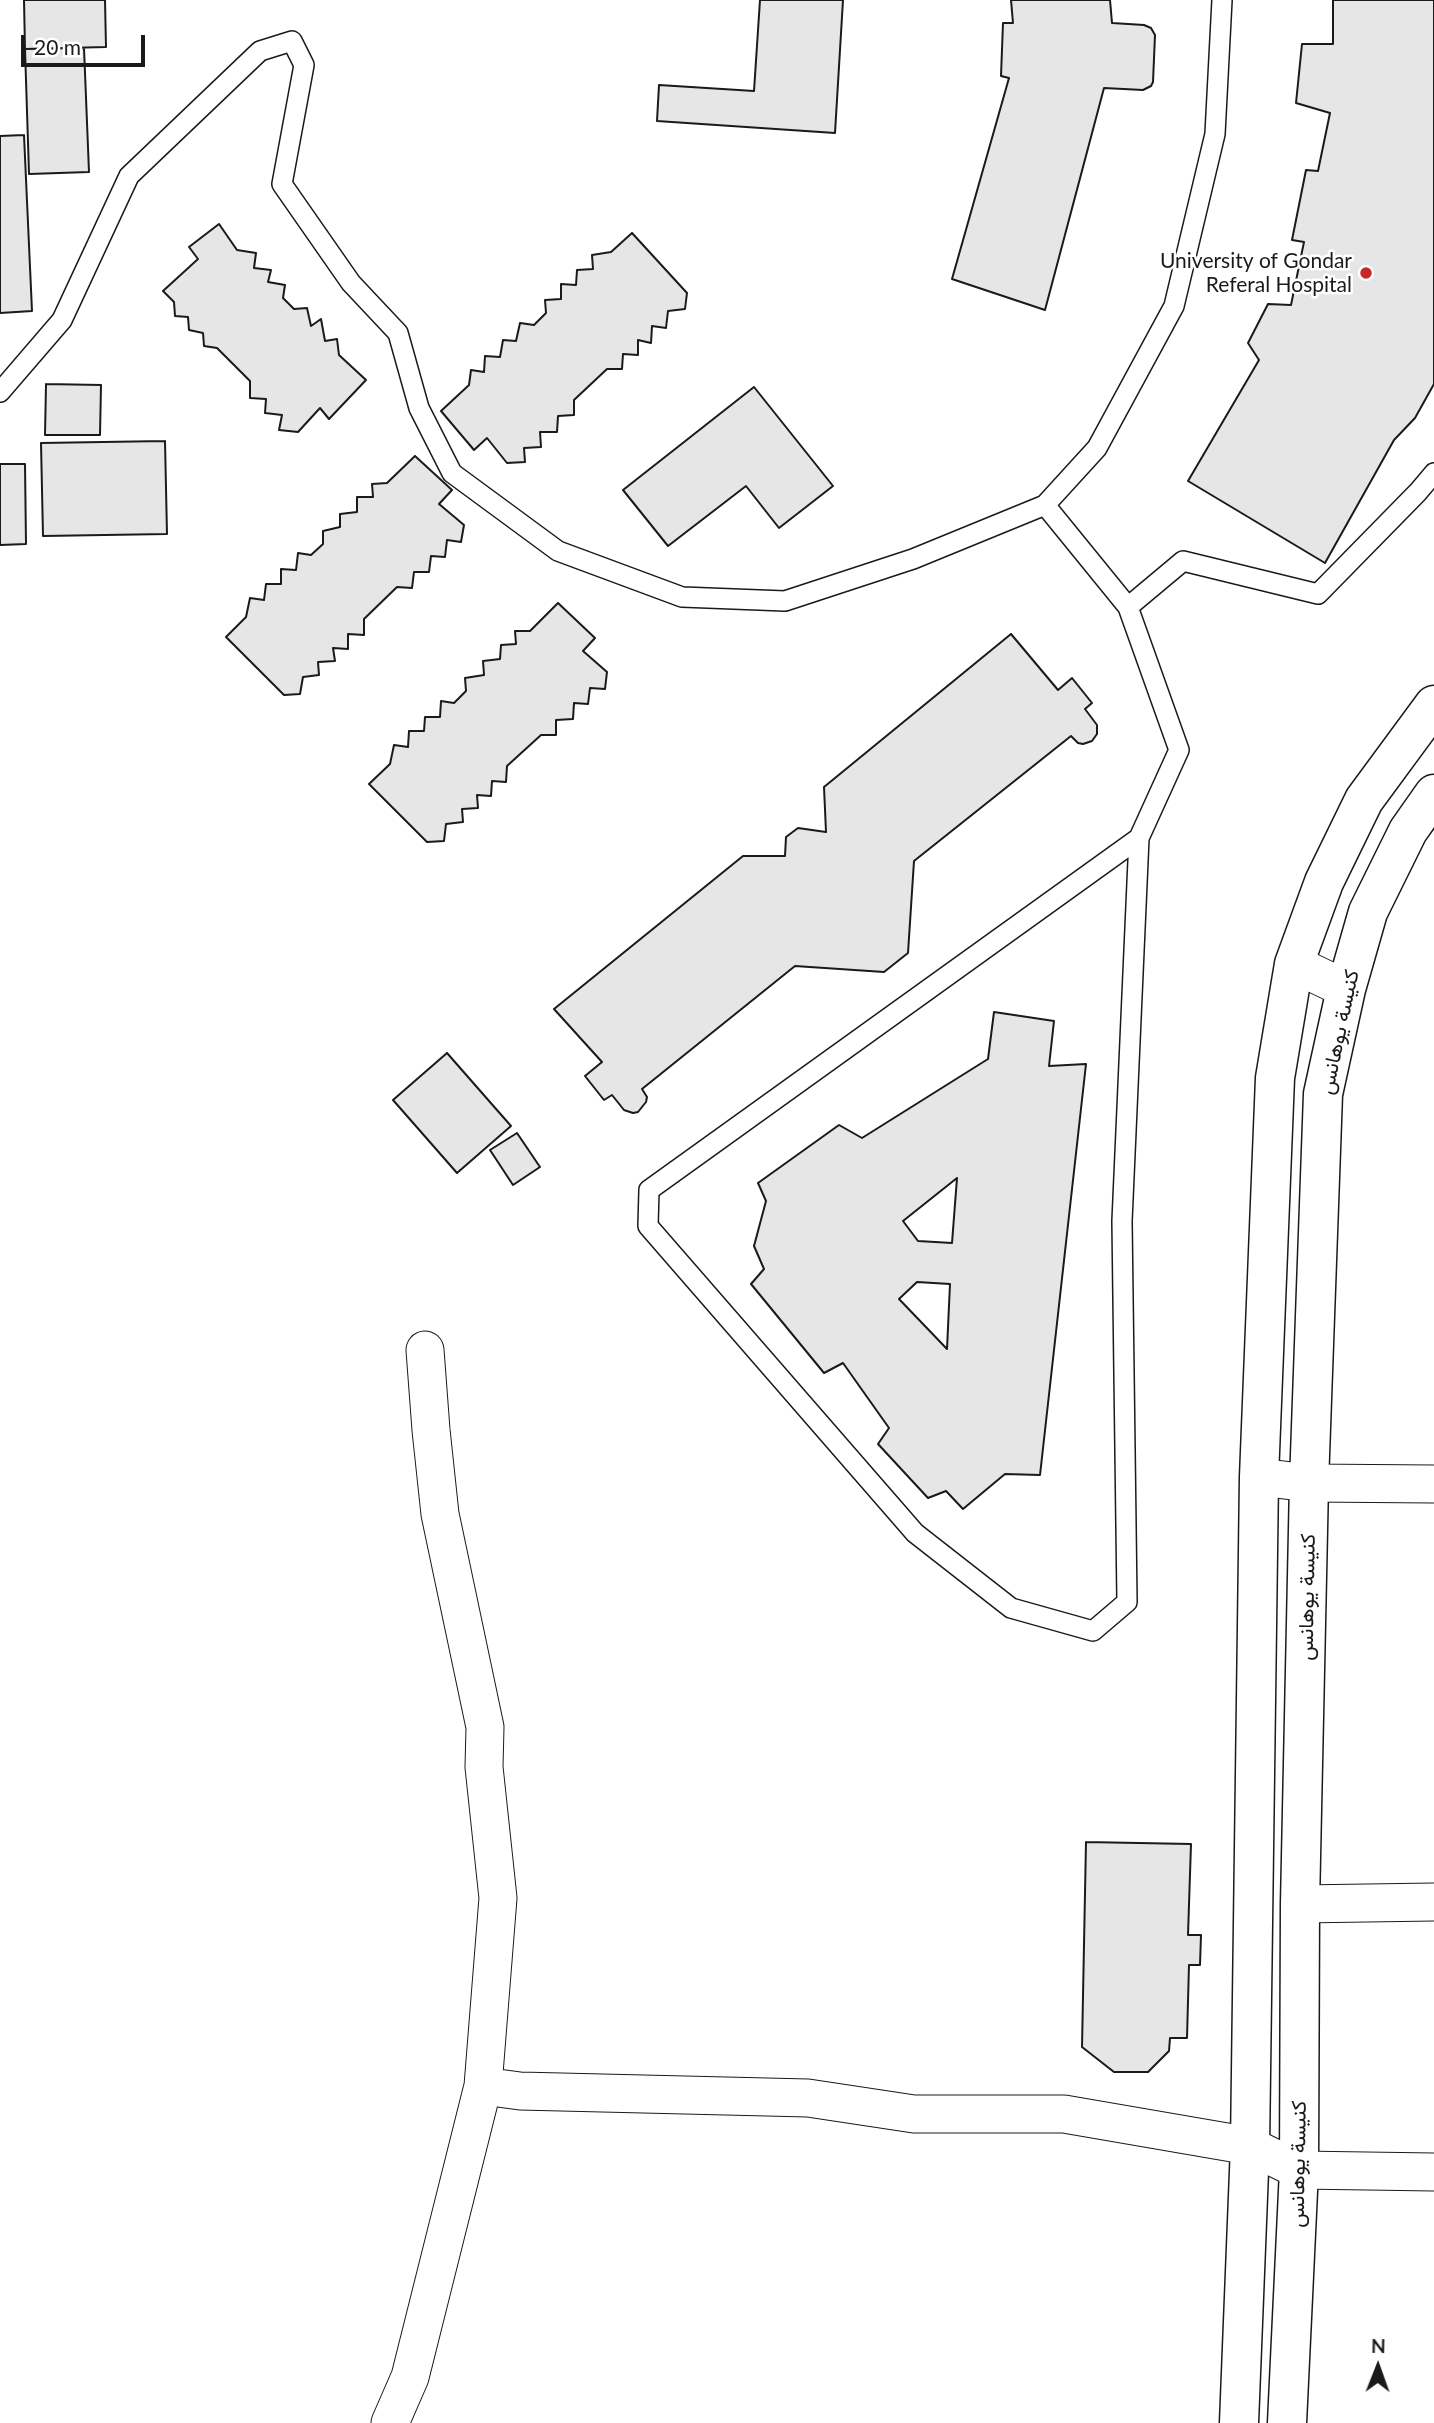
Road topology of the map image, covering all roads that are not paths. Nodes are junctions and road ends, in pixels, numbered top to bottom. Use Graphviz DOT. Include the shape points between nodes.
graph roads {
  1 [pos="1222,0"];
  2 [pos="0,392"];
  3 [pos="1434,473"];
  4 [pos="1045,505"];
  5 [pos="1128,607"];
  6 [pos="1434,705"];
  7 [pos="1434,794"];
  8 [pos="1139,838"];
  9 [pos="1294,964"];
  10 [pos="1346,989"];
  11 [pos="425,1350"];
  12 [pos="1259,1477"];
  13 [pos="1309,1483"];
  14 [pos="1434,1485"];
  15 [pos="1434,1902"];
  16 [pos="1300,1904"];
  17 [pos="483,2086"];
  18 [pos="1250,2146"];
  19 [pos="1299,2170"];
  20 [pos="1434,2172"];
  21 [pos="390,2423"];
  22 [pos="1239,2423"];
  23 [pos="1287,2423"];
  1 -- 4 [label="lane" via="1215,134 1174,306 1097,448"];
  2 -- 4 [label="lane" via="62,320 129,176 260,51 292,41 303,65 282,184 351,284 398,333 418,408 452,473 558,551 682,597 785,601 913,559"];
  3 -- 5 [label="lane" via="1318,594 1183,561"];
  4 -- 5 [label="lane"];
  5 -- 8 [label="lane" via="1179,750"];
  6 -- 9 [label="street" via="1364,800 1324,883"];
  7 -- 10 [label="street, كنيسة يوهانس" via="1408,831 1368,912"];
  8 -- 8 [label="lane" via="649,1190 648,1226 915,1534 1011,1608 1093,1631 1127,1602 1122,1222"];
  9 -- 10 [label="street"];
  9 -- 12 [label="street" via="1275,1078"];
  10 -- 13 [label="street, كنيسة يوهانس" via="1323,1094"];
  11 -- 17 [label="street" via="440,1514 485,1727 498,1899"];
  12 -- 13 [label="street"];
  12 -- 18 [label="street"];
  13 -- 14 [label="street"];
  13 -- 16 [label="street, كنيسة يوهانس"];
  15 -- 16 [label="street"];
  16 -- 19 [label="street, كنيسة يوهانس"];
  17 -- 18 [label="street" via="520,2091 808,2098 914,2114 1064,2114"];
  17 -- 21 [label="street" via="410,2376"];
  18 -- 19 [label="street"];
  18 -- 22 [label="street"];
  19 -- 20 [label="street"];
  19 -- 23 [label="street, كنيسة يوهانس"];
}
